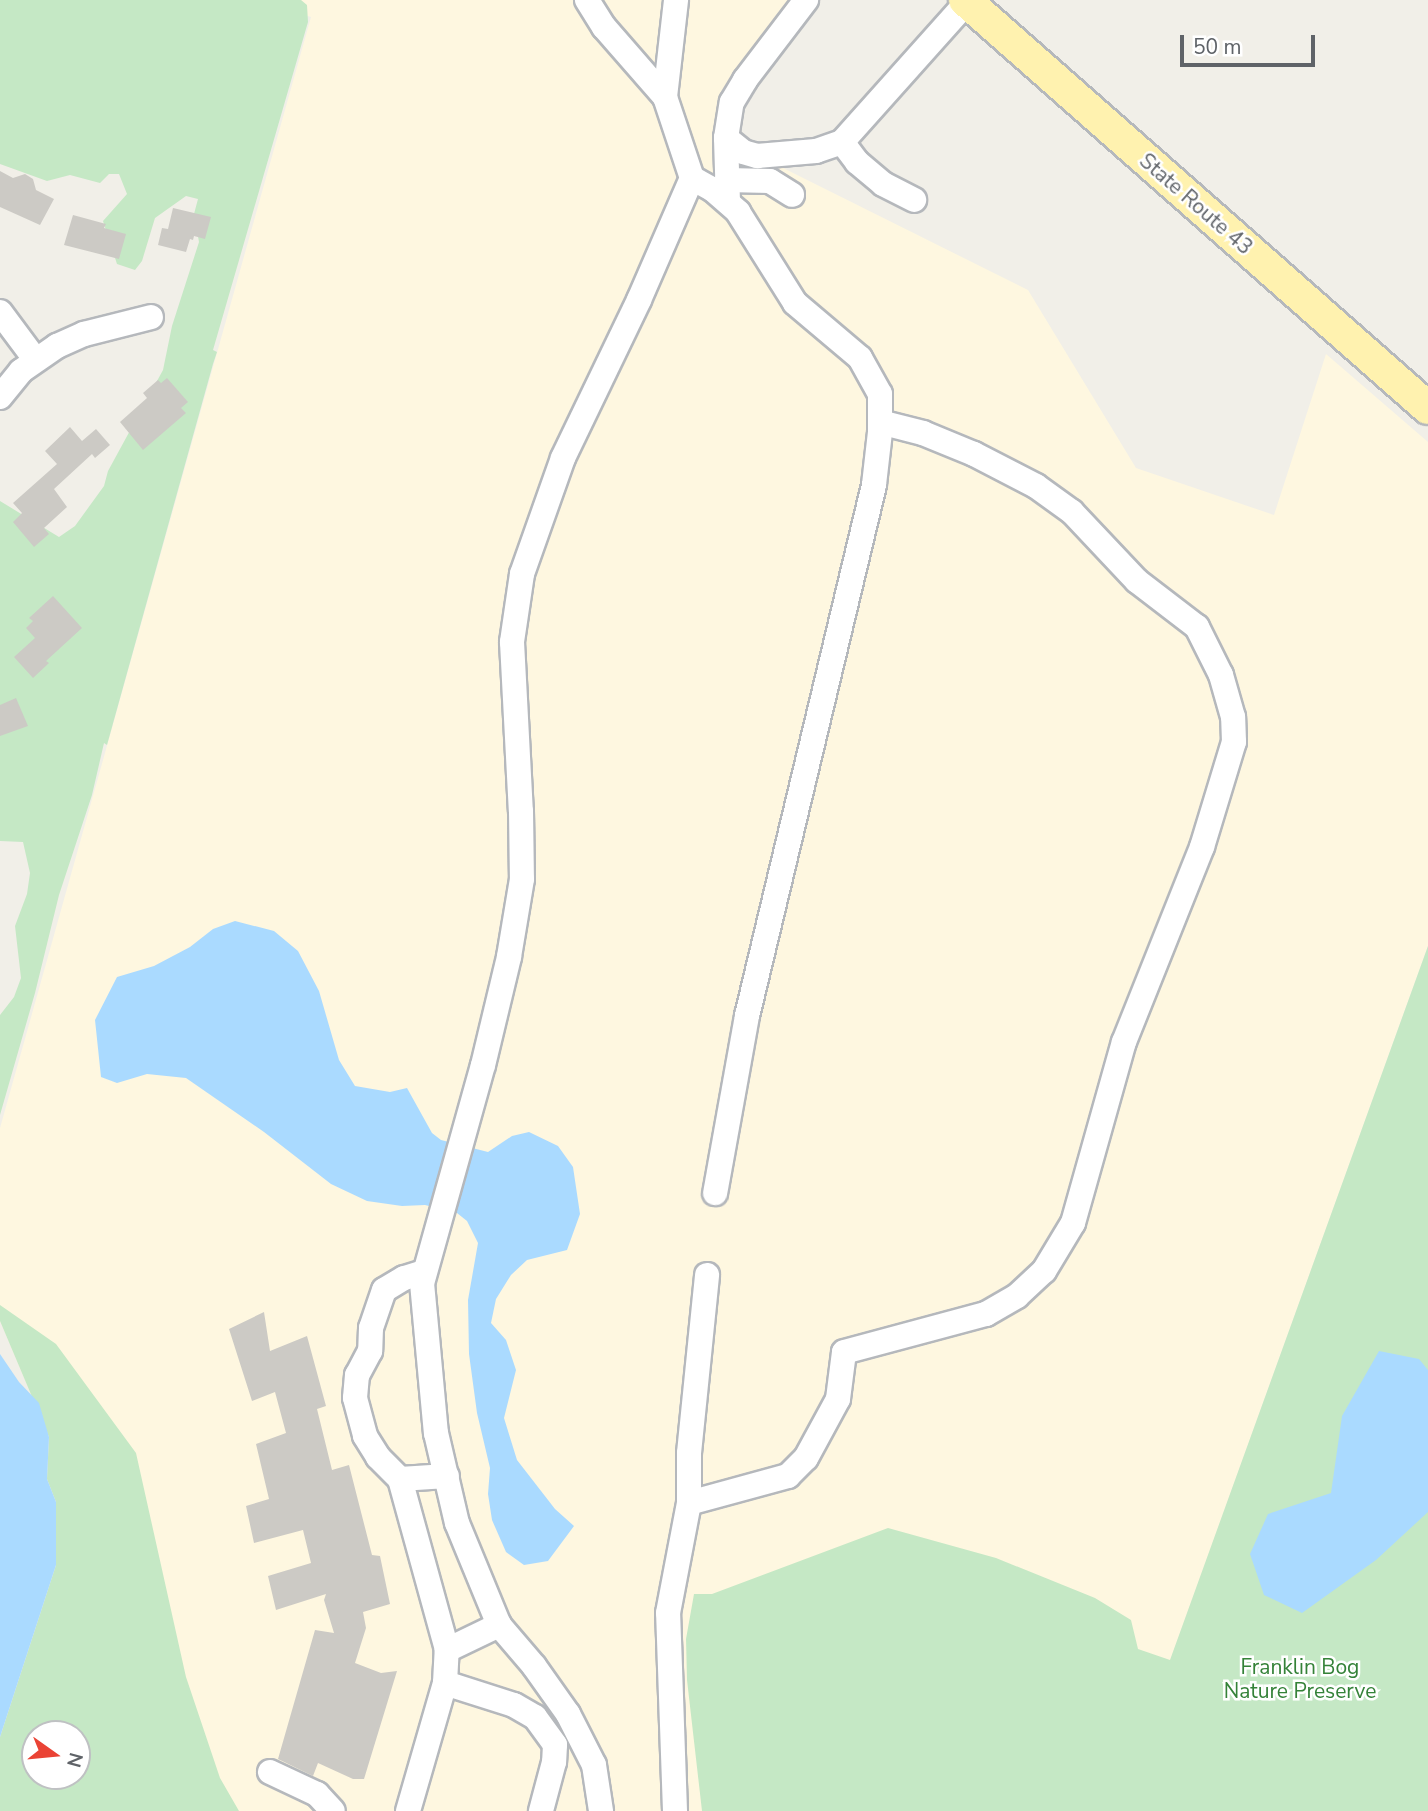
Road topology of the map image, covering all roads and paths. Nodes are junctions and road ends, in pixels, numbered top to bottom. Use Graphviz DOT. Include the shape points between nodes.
graph roads {
  1 [pos="587,0"];
  2 [pos="676,0"];
  3 [pos="806,0"];
  4 [pos="974,3"];
  5 [pos="664,97"];
  6 [pos="726,138"];
  7 [pos="842,142"];
  8 [pos="692,178"];
  9 [pos="728,191"];
  10 [pos="792,195"];
  11 [pos="914,200"];
  12 [pos="0,312"];
  13 [pos="151,317"];
  14 [pos="35,359"];
  15 [pos="0,397"];
  16 [pos="1428,408"];
  17 [pos="880,422"];
  18 [pos="715,1193"];
  19 [pos="424,1272"];
  20 [pos="707,1275"];
  21 [pos="447,1476"];
  22 [pos="400,1479"];
  23 [pos="689,1503"];
  24 [pos="499,1625"];
  25 [pos="447,1650"];
  26 [pos="445,1683"];
  27 [pos="270,1772"];
  28 [pos="333,1811"];
  29 [pos="408,1811"];
  30 [pos="541,1811"];
  31 [pos="601,1811"];
  32 [pos="676,1811"];
  1 -- 5 [label="street"];
  2 -- 5 [label="street"];
  3 -- 6 [label="street" via="745,80 730,109"];
  4 -- 7 [label="street"];
  4 -- 16 [label="main road, State Route 43"];
  5 -- 8 [label="street"];
  6 -- 7 [label="street" via="743,152 757,156 816,151"];
  6 -- 9 [label="street"];
  7 -- 11 [label="street" via="883,184"];
  8 -- 9 [label="street"];
  8 -- 19 [label="street" via="563,458 522,574 512,642 522,878 509,957"];
  9 -- 10 [label="street" via="770,181"];
  9 -- 17 [label="street" via="795,303 860,358 880,394"];
  12 -- 14 [label="street"];
  13 -- 14 [label="street" via="84,334"];
  14 -- 15 [label="street"];
  17 -- 18 [label="street" via="874,485 750,1003"];
  17 -- 23 [label="street" via="975,454 1036,486 1072,512 1137,581 1197,627 1221,675 1233,717 1234,742 1202,847 1124,1042 1073,1223 1044,1270 1017,1296 986,1314 844,1352 838,1398 806,1458 788,1476"];
  19 -- 21 [label="street" via="436,1433"];
  19 -- 22 [label="street" via="384,1290 371,1328 370,1351 357,1375 355,1398 365,1436 377,1457"];
  20 -- 23 [label="street" via="690,1441"];
  21 -- 22 [label="street"];
  21 -- 24 [label="street" via="457,1523"];
  22 -- 25 [label="street"];
  23 -- 32 [label="street" via="668,1613"];
  24 -- 25 [label="street"];
  24 -- 31 [label="street" via="568,1714 594,1765"];
  25 -- 26 [label="street"];
  26 -- 29 [label="street"];
  26 -- 30 [label="street" via="514,1705 535,1717 555,1745"];
  27 -- 28 [label="street" via="317,1794"];
}
